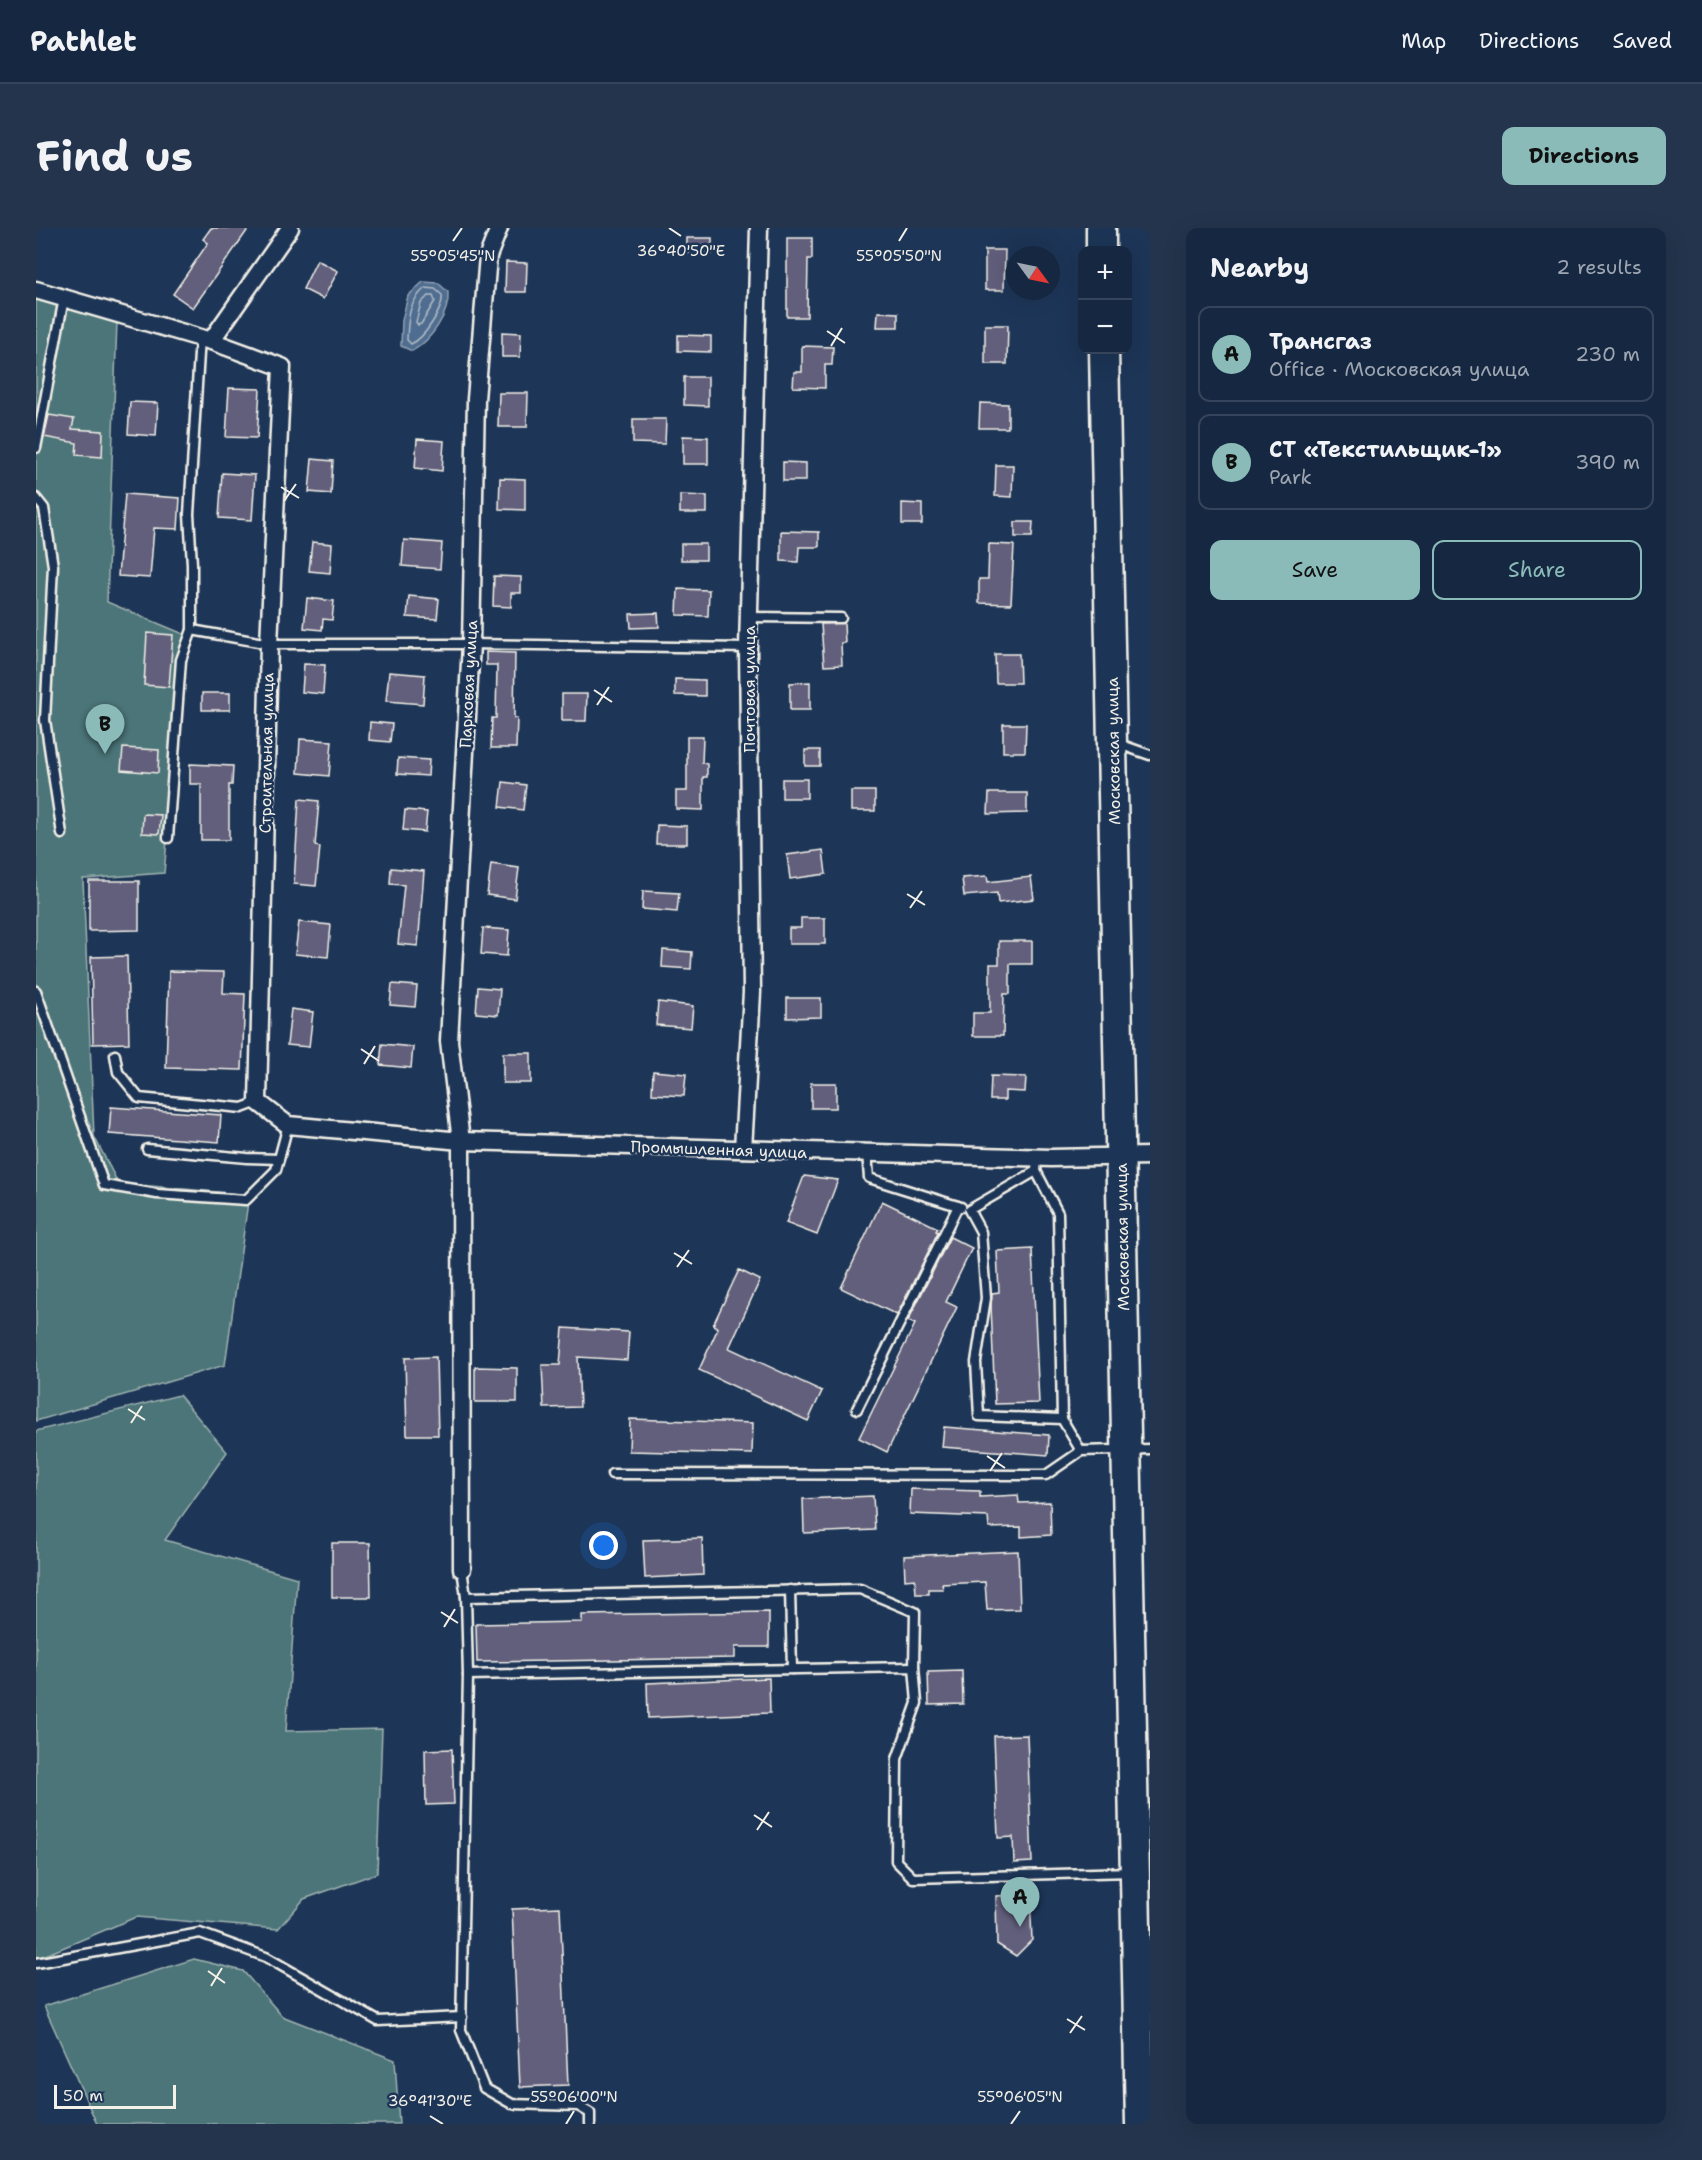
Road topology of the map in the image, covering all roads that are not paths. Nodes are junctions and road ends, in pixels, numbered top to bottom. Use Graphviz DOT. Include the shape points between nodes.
graph roads {
  1 [pos="290,228"];
  2 [pos="499,228"];
  3 [pos="759,228"];
  4 [pos="1101,228"];
  5 [pos="1101,246"];
  6 [pos="36,290"];
  7 [pos="64,298"];
  8 [pos="205,339"];
  9 [pos="1104,354"];
  10 [pos="36,447"];
  11 [pos="36,498"];
  12 [pos="748,617"];
  13 [pos="841,618"];
  14 [pos="192,630"];
  15 [pos="269,644"];
  16 [pos="471,644"];
  17 [pos="748,648"];
  18 [pos="1113,742"];
  19 [pos="1150,755"];
  20 [pos="62,834"];
  21 [pos="168,838"];
  22 [pos="36,991"];
  23 [pos="115,1054"];
  24 [pos="258,1102"];
  25 [pos="288,1125"];
  26 [pos="461,1141"];
  27 [pos="147,1149"];
  28 [pos="743,1149"];
  29 [pos="867,1153"];
  30 [pos="1150,1156"];
  31 [pos="1120,1158"];
  32 [pos="279,1159"];
  33 [pos="1036,1165"];
  34 [pos="958,1206"];
  35 [pos="969,1210"];
  36 [pos="857,1409"];
  37 [pos="1062,1419"];
  38 [pos="1139,1449"];
  39 [pos="1081,1450"];
  40 [pos="612,1474"];
  41 [pos="462,1569"];
  42 [pos="790,1590"];
  43 [pos="466,1597"];
  44 [pos="914,1667"];
  45 [pos="792,1669"];
  46 [pos="468,1675"];
  47 [pos="1135,1872"];
  48 [pos="36,1963"];
  49 [pos="462,2016"];
  50 [pos="590,2124"];
  51 [pos="1140,2124"];
  1 -- 8 [label="street"];
  2 -- 16 [label="street, Парковая улица" via="488,255 476,399"];
  3 -- 12 [label="street, Почтовая улица"];
  4 -- 5 [label="highway"];
  6 -- 7 [label="street"];
  7 -- 8 [label="street"];
  7 -- 10 [label="lane"];
  8 -- 14 [label="lane" via="189,514"];
  8 -- 15 [label="street, Строительная улица" via="282,367"];
  9 -- 18 [label="highway, Московская улица"];
  11 -- 20 [label="lane" via="44,508 54,566 45,720"];
  12 -- 13 [label="lane"];
  12 -- 17 [label="street, Почтовая улица"];
  14 -- 15 [label="lane"];
  14 -- 21 [label="lane" via="181,660"];
  15 -- 16 [label="lane"];
  15 -- 24 [label="street, Строительная улица"];
  16 -- 17 [label="lane"];
  16 -- 26 [label="street, Парковая улица" via="449,1041"];
  17 -- 28 [label="street, Почтовая улица" via="752,992"];
  18 -- 19 [label="lane"];
  18 -- 31 [label="highway, Московская улица"];
  22 -- 32 [label="lane" via="104,1185 157,1194 246,1200 276,1170"];
  23 -- 24 [label="lane" via="118,1072 139,1098 242,1108"];
  24 -- 25 [label="street"];
  25 -- 26 [label="street, Промышленная улица"];
  25 -- 32 [label="lane"];
  26 -- 28 [label="street, Промышленная улица"];
  26 -- 41 [label="street, Парковая улица"];
  27 -- 32 [label="lane"];
  28 -- 29 [label="street, Промышленная улица"];
  29 -- 33 [label="street, Промышленная улица"];
  29 -- 34 [label="lane" via="869,1178"];
  30 -- 31 [label="street, Промышленная улица"];
  31 -- 33 [label="street, Промышленная улица"];
  31 -- 38 [label="highway, Московская улица"];
  33 -- 35 [label="lane"];
  33 -- 37 [label="lane" via="1058,1213"];
  34 -- 35 [label="lane"];
  34 -- 36 [label="lane"];
  35 -- 37 [label="lane" via="981,1232 986,1298 976,1362 979,1416"];
  37 -- 39 [label="lane"];
  38 -- 39 [label="lane"];
  38 -- 47 [label="highway, Московская улица"];
  39 -- 40 [label="lane" via="1046,1475"];
  41 -- 43 [label="lane"];
  42 -- 43 [label="lane"];
  42 -- 44 [label="lane" via="860,1589 915,1612"];
  42 -- 45 [label="lane"];
  43 -- 46 [label="lane"];
  44 -- 45 [label="lane"];
  44 -- 47 [label="lane" via="917,1703 897,1759 896,1861 913,1878"];
  45 -- 46 [label="lane"];
  46 -- 49 [label="lane"];
  47 -- 51 [label="highway, Московская улица"];
  48 -- 49 [label="lane" via="200,1934 266,1957 378,2021"];
  49 -- 50 [label="lane" via="461,2030 484,2088 512,2104 578,2106 590,2113"];
}
